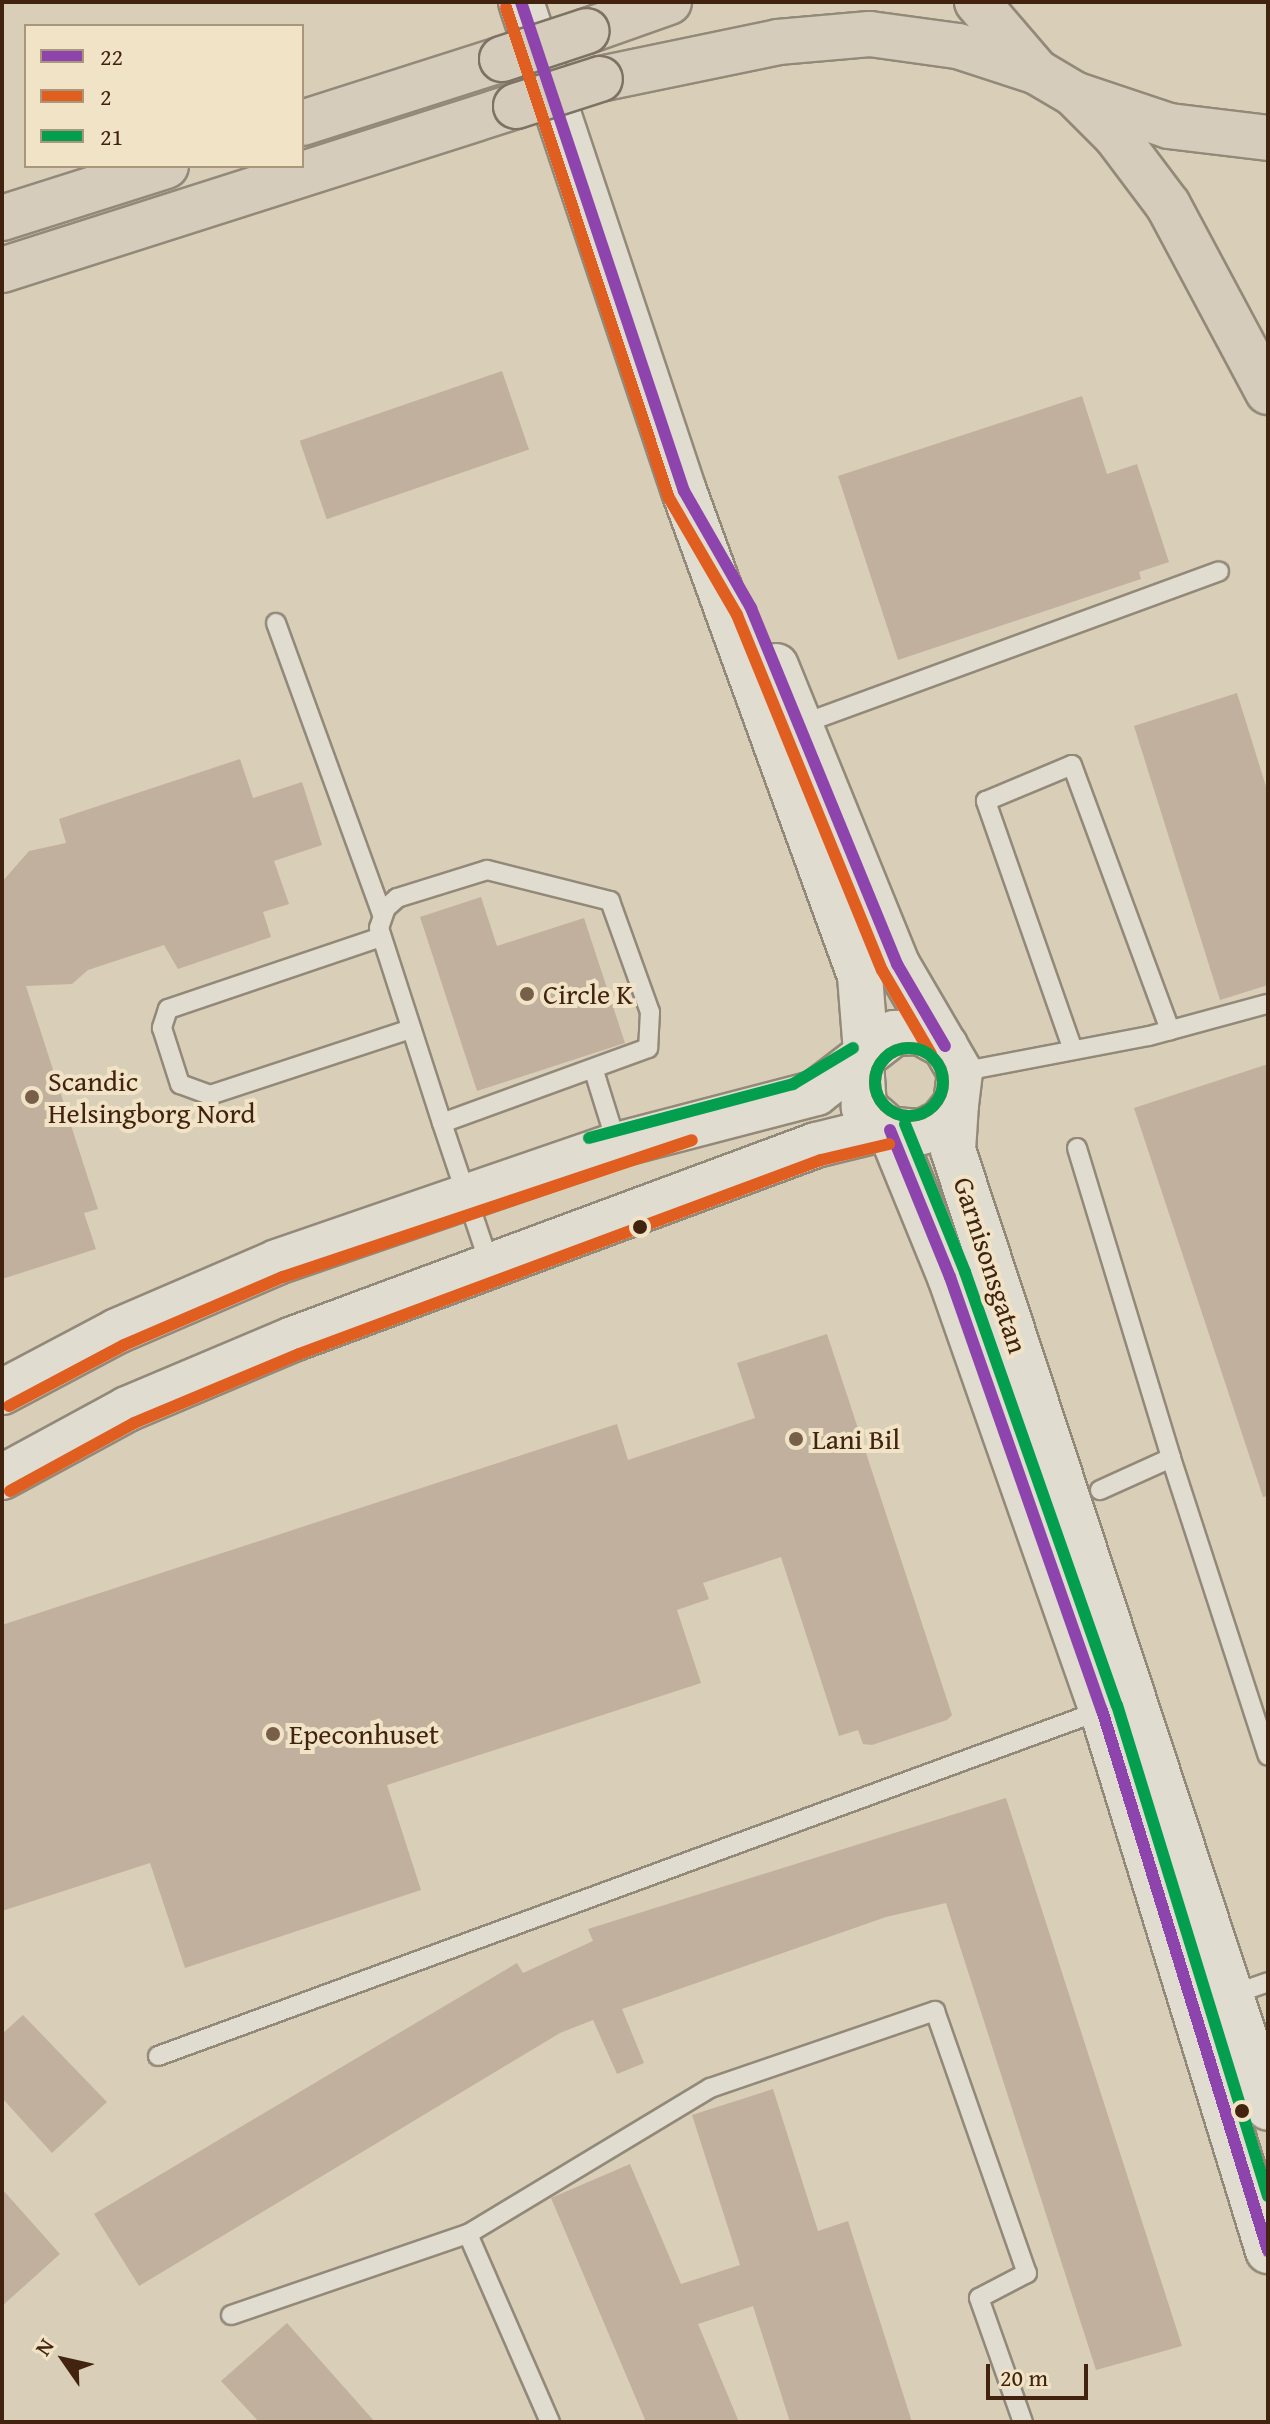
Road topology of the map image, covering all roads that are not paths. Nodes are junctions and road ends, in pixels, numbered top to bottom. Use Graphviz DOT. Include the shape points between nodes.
graph roads {
  1 [pos="521,2"];
  2 [pos="669,2"];
  3 [pos="977,2"];
  4 [pos="1037,72"];
  5 [pos="1074,94"];
  6 [pos="304,122"];
  7 [pos="1268,138"];
  8 [pos="160,168"];
  9 [pos="2,218"];
  10 [pos="2,270"];
  11 [pos="1268,392"];
  12 [pos="684,491"];
  13 [pos="1219,571"];
  14 [pos="276,623"];
  15 [pos="802,724"];
  16 [pos="382,915"];
  17 [pos="381,937"];
  18 [pos="1267,1004"];
  19 [pos="411,1029"];
  20 [pos="1170,1030"];
  21 [pos="1073,1050"];
  22 [pos="864,1058"];
  23 [pos="594,1071"];
  24 [pos="954,1074"];
  25 [pos="442,1123"];
  26 [pos="887,1129"];
  27 [pos="617,1145"];
  28 [pos="1077,1148"];
  29 [pos="466,1196"];
  30 [pos="490,1266"];
  31 [pos="2,1392"];
  32 [pos="1171,1458"];
  33 [pos="2,1477"];
  34 [pos="1100,1490"];
  35 [pos="1102,1710"];
  36 [pos="1268,1756"];
  37 [pos="1249,1988"];
  38 [pos="158,2056"];
  39 [pos="1268,2108"];
  40 [pos="468,2234"];
  41 [pos="1268,2251"];
  42 [pos="231,2315"];
  43 [pos="550,2422"];
  44 [pos="1023,2422"];
  1 -- 12 [label="street, Garnisonsgatan"];
  2 -- 6 [label="main road, bridge"];
  3 -- 4 [label="main road"];
  4 -- 5 [label="main road"];
  4 -- 10 [label="main road, bridge" via="958,46 870,34 778,42 600,79"];
  5 -- 7 [label="main road" via="1169,126"];
  5 -- 11 [label="main road" via="1116,136 1168,205"];
  8 -- 9 [label="main road"];
  12 -- 15 [label="street, Garnisonsgatan" via="751,608"];
  12 -- 22 [label="street, Garnisonsgatan" via="860,976"];
  13 -- 15 [label="lane"];
  14 -- 16 [label="lane"];
  15 -- 24 [label="street, Garnisonsgatan" via="897,964"];
  16 -- 17 [label="lane"];
  16 -- 23 [label="lane" via="397,898 487,870 610,901 653,1032 643,1052"];
  17 -- 19 [label="lane"];
  17 -- 19 [label="lane" via="176,1004 161,1021 166,1042 180,1084 210,1095"];
  18 -- 20 [label="lane"];
  19 -- 25 [label="lane"];
  20 -- 21 [label="lane"];
  20 -- 21 [label="lane" via="1072,765 986,801"];
  21 -- 24 [label="lane"];
  22 -- 24 [label="street" via="883,1037 907,1030"];
  22 -- 26 [label="street, Garnisonsgatan" via="864,1107"];
  22 -- 27 [label="street" via="799,1099"];
  23 -- 25 [label="lane"];
  23 -- 27 [label="lane"];
  24 -- 26 [label="street" via="942,1122 922,1132"];
  24 -- 37 [label="street, Garnisonsgatan" via="953,1150"];
  25 -- 29 [label="lane"];
  26 -- 30 [label="street" via="816,1145"];
  26 -- 35 [label="street, Garnisonsgatan" via="950,1277"];
  27 -- 29 [label="street"];
  28 -- 32 [label="lane"];
  29 -- 30 [label="lane"];
  29 -- 31 [label="street" via="277,1262 117,1331"];
  30 -- 33 [label="street" via="127,1409"];
  32 -- 34 [label="lane"];
  32 -- 36 [label="lane"];
  35 -- 38 [label="lane"];
  35 -- 41 [label="street, Garnisonsgatan"];
  37 -- 39 [label="street, Garnisonsgatan"];
  40 -- 42 [label="lane"];
  40 -- 43 [label="lane"];
  40 -- 44 [label="lane" via="710,2088 935,2011 1027,2273 979,2298"];
}
